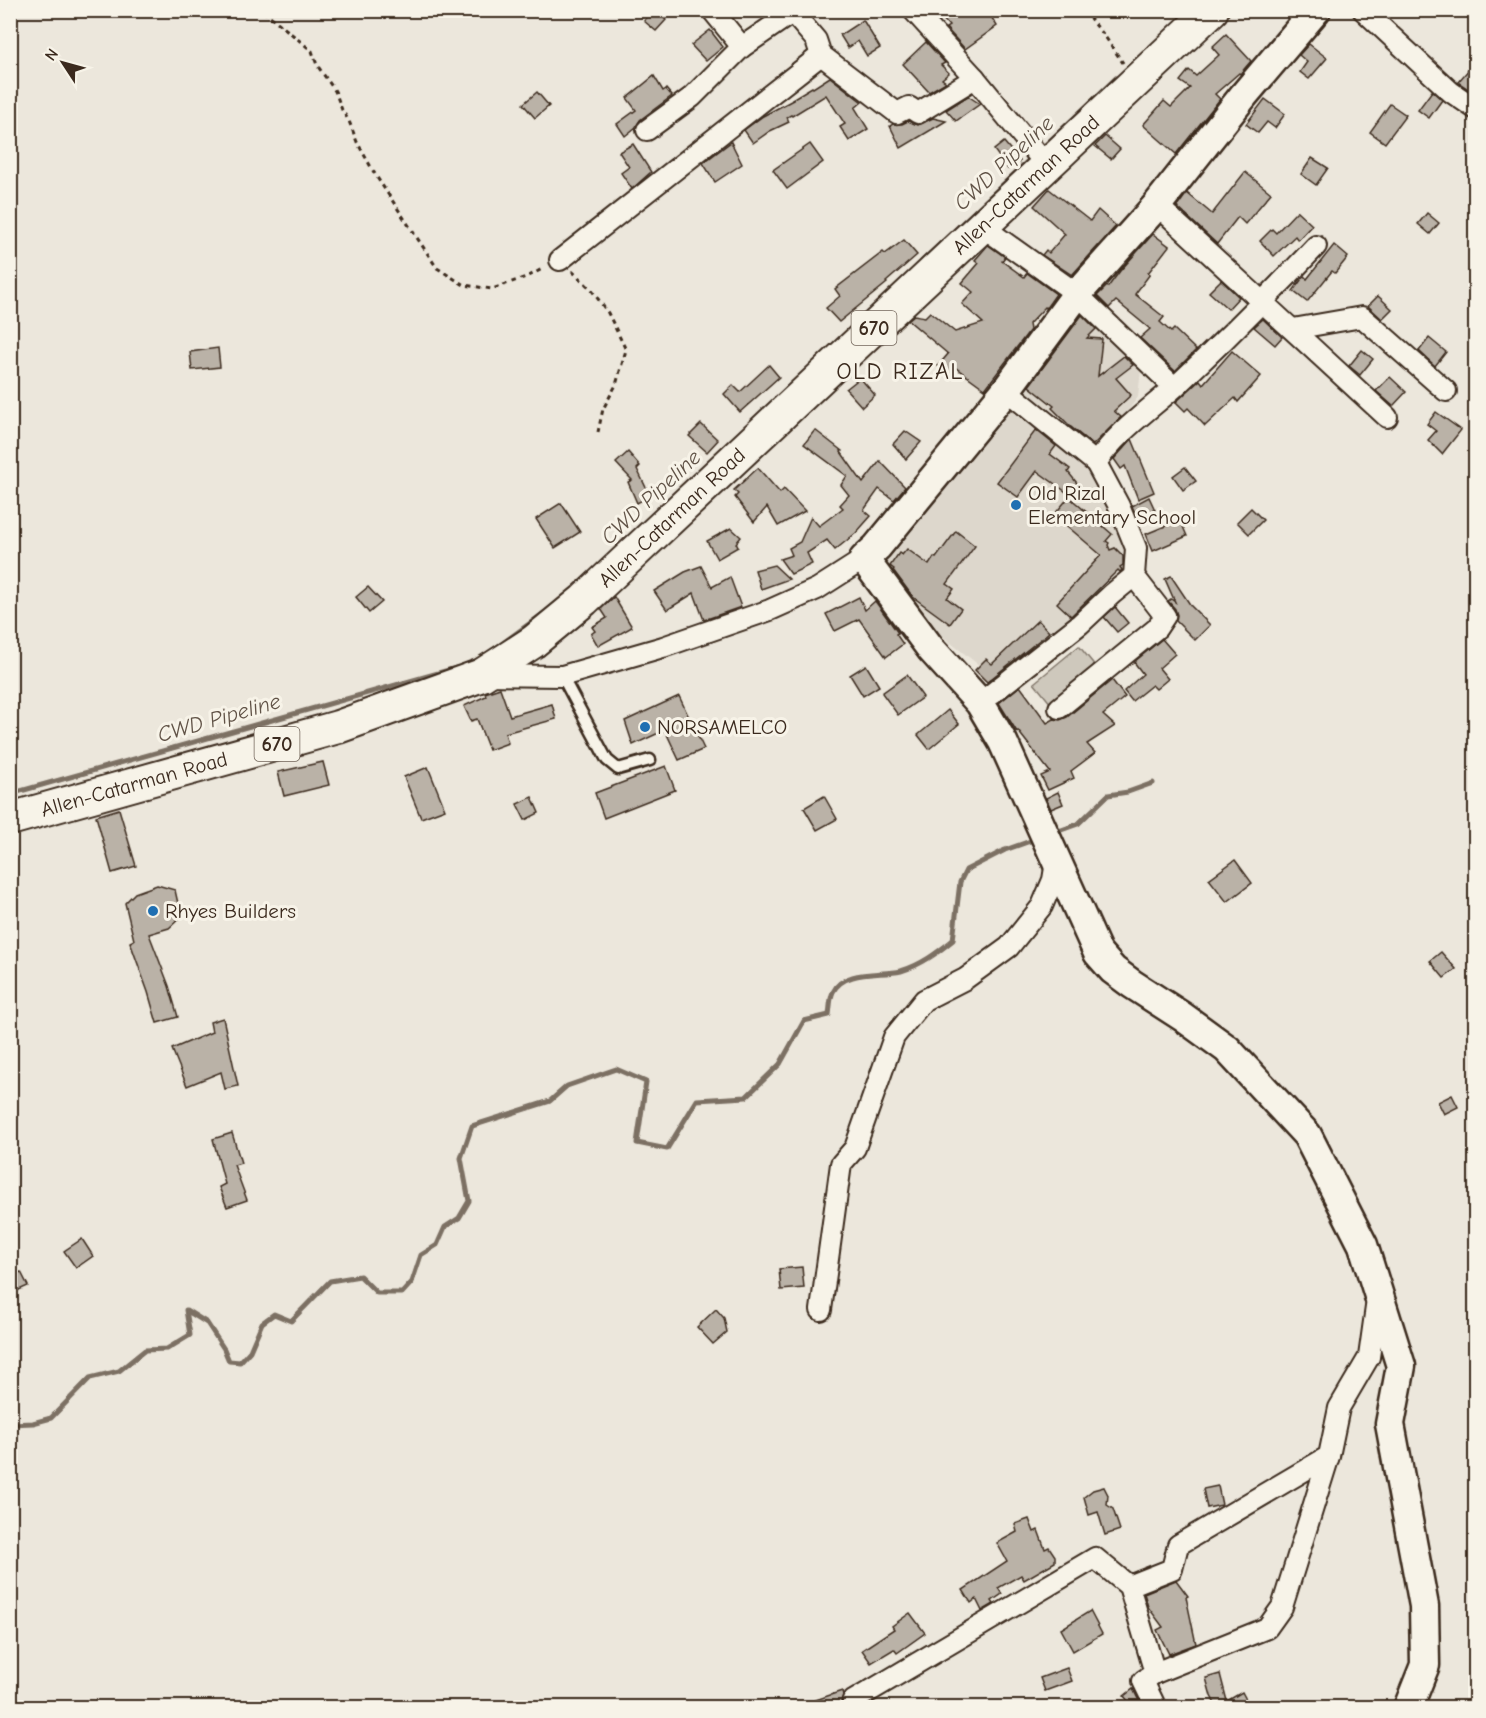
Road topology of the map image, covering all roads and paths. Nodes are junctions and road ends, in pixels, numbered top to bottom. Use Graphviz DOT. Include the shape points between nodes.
graph roads {
  1 [pos="183,10"];
  2 [pos="235,10"];
  3 [pos="245,10"];
  4 [pos="712,10"];
  5 [pos="913,10"];
  6 [pos="1083,10"];
  7 [pos="1212,10"];
  8 [pos="1316,10"];
  9 [pos="1363,10"];
  10 [pos="795,12"];
  11 [pos="742,47"];
  12 [pos="821,54"];
  13 [pos="975,78"];
  14 [pos="1135,82"];
  15 [pos="1476,109"];
  16 [pos="647,130"];
  17 [pos="1047,166"];
  18 [pos="1157,205"];
  19 [pos="983,227"];
  20 [pos="1316,246"];
  21 [pos="560,260"];
  22 [pos="1077,294"];
  23 [pos="1263,303"];
  24 [pos="1293,329"];
  25 [pos="1174,387"];
  26 [pos="1006,390"];
  27 [pos="1446,391"];
  28 [pos="1387,417"];
  29 [pos="598,432"];
  30 [pos="1096,463"];
  31 [pos="864,559"];
  32 [pos="1134,576"];
  33 [pos="482,675"];
  34 [pos="562,676"];
  35 [pos="980,703"];
  36 [pos="1059,708"];
  37 [pos="651,760"];
  38 [pos="10,819"];
  39 [pos="1048,842"];
  40 [pos="1378,1291"];
  41 [pos="820,1310"];
  42 [pos="1329,1456"];
  43 [pos="1129,1586"];
  44 [pos="1155,1673"];
  45 [pos="856,1707"];
  46 [pos="1156,1707"];
  47 [pos="1408,1707"];
  1 -- 2 [label="path" via="207,14"];
  3 -- 21 [label="path" via="264,11 312,51 376,176 437,268 464,285 492,289"];
  4 -- 11 [label="street"];
  5 -- 13 [label="street"];
  6 -- 14 [label="path"];
  7 -- 14 [label="main road, Allen-Catarman Road / 670"];
  8 -- 18 [label="street"];
  9 -- 15 [label="street" via="1451,92"];
  10 -- 11 [label="street"];
  10 -- 12 [label="street" via="816,40"];
  11 -- 16 [label="street" via="692,97"];
  12 -- 13 [label="street" via="897,113 909,107 918,113"];
  12 -- 21 [label="street"];
  13 -- 17 [label="street"];
  14 -- 17 [label="main road, Allen-Catarman Road / 670"];
  17 -- 19 [label="main road, Allen-Catarman Road / 670"];
  18 -- 22 [label="street"];
  18 -- 23 [label="street"];
  19 -- 22 [label="street"];
  19 -- 33 [label="main road, Allen-Catarman Road / 670" via="584,600 533,642"];
  20 -- 23 [label="street"];
  21 -- 29 [label="path" via="591,289 626,350"];
  22 -- 25 [label="street"];
  22 -- 26 [label="street"];
  23 -- 24 [label="street"];
  23 -- 25 [label="street"];
  24 -- 27 [label="street" via="1362,317"];
  24 -- 28 [label="street"];
  25 -- 30 [label="street" via="1104,451"];
  26 -- 30 [label="street"];
  26 -- 31 [label="street"];
  30 -- 32 [label="street" via="1136,548"];
  31 -- 34 [label="street" via="817,589 770,610"];
  31 -- 35 [label="street" via="931,649"];
  32 -- 35 [label="street"];
  32 -- 36 [label="street" via="1165,616 1157,628"];
  33 -- 34 [label="street"];
  33 -- 38 [label="main road, Allen-Catarman Road / 670" via="338,727"];
  34 -- 37 [label="lane" via="607,760 618,769"];
  35 -- 39 [label="street" via="1003,742"];
  39 -- 40 [label="street" via="1098,953 1113,970 1227,1049 1307,1135 1364,1245"];
  39 -- 41 [label="street" via="1053,880 1042,906 1009,947 965,979 924,1000 894,1037 855,1148 841,1164"];
  40 -- 42 [label="street" via="1369,1357 1339,1408"];
  40 -- 47 [label="street" via="1401,1366 1390,1424 1424,1606 1425,1665"];
  42 -- 43 [label="street" via="1178,1545 1172,1569"];
  42 -- 44 [label="street" via="1282,1607 1267,1628"];
  43 -- 44 [label="street"];
  43 -- 45 [label="street" via="1095,1558 853,1701"];
  44 -- 46 [label="street" via="1143,1681"];
}
